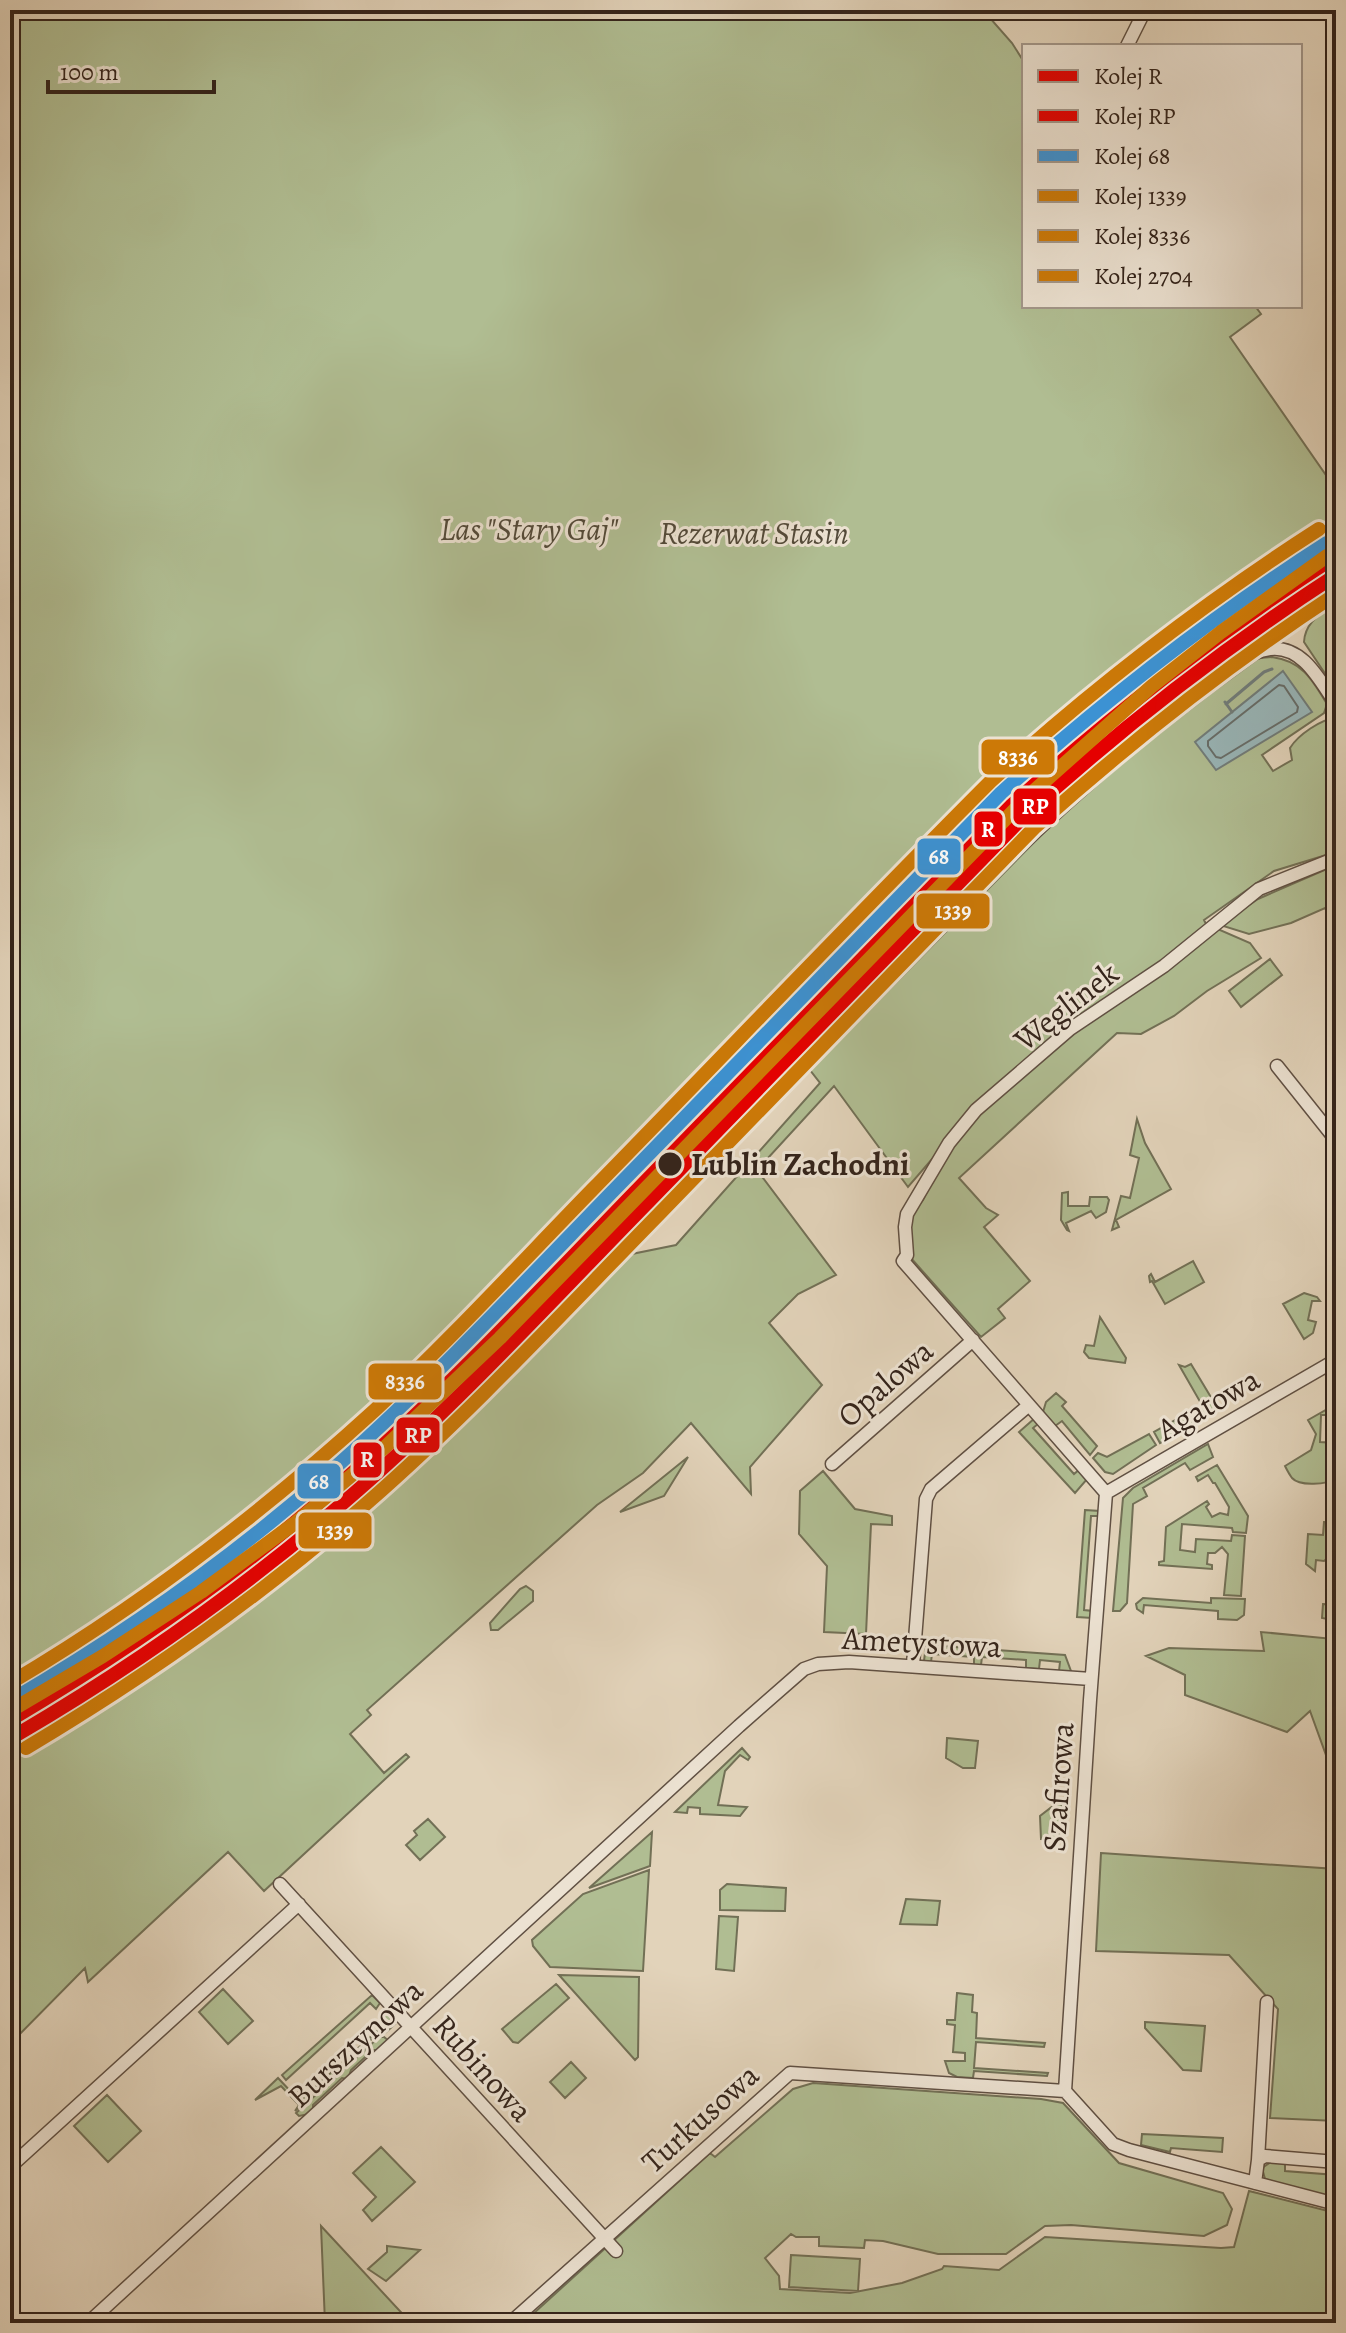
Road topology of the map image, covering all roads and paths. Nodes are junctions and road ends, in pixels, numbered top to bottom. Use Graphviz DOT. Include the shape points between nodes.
graph roads {
  1 [pos="1145,10"];
  2 [pos="1128,44"];
  3 [pos="1336,704"];
  4 [pos="1336,858"];
  5 [pos="1277,1066"];
  6 [pos="796,1075"];
  7 [pos="1336,1140"];
  8 [pos="973,1340"];
  9 [pos="1336,1360"];
  10 [pos="1029,1405"];
  11 [pos="832,1464"];
  12 [pos="1106,1493"];
  13 [pos="913,1665"];
  14 [pos="1091,1679"];
  15 [pos="658,1801"];
  16 [pos="1336,1835"];
  17 [pos="1335,1865"];
  18 [pos="280,1884"];
  19 [pos="299,1904"];
  20 [pos="1267,2002"];
  21 [pos="411,2027"];
  22 [pos="1065,2091"];
  23 [pos="1258,2160"];
  24 [pos="1336,2162"];
  25 [pos="10,2167"];
  26 [pos="1255,2183"];
  27 [pos="1336,2204"];
  28 [pos="604,2239"];
  29 [pos="616,2251"];
  30 [pos="88,2323"];
  31 [pos="510,2323"];
  1 -- 2 [label="street"];
  3 -- 6 [label="street" via="1307,664 1293,654 1272,649 1242,660 1045,822"];
  4 -- 8 [label="street, Węglinek" via="1259,889 1164,966 1070,1029 976,1110 949,1143 907,1214 903,1261"];
  5 -- 7 [label="street"];
  8 -- 10 [label="street"];
  8 -- 11 [label="street, Opalowa"];
  9 -- 12 [label="street, Agatowa"];
  10 -- 12 [label="street"];
  10 -- 13 [label="street" via="931,1489 926,1499"];
  12 -- 14 [label="street, Szafirowa"];
  13 -- 14 [label="street, Ametystowa"];
  13 -- 15 [label="street, Ametystowa" via="849,1662 804,1669"];
  14 -- 22 [label="street, Szafirowa"];
  15 -- 21 [label="street, Bursztynowa"];
  16 -- 17 [label="street"];
  18 -- 19 [label="street, Rubinowa"];
  19 -- 21 [label="street, Rubinowa"];
  19 -- 25 [label="street"];
  20 -- 23 [label="street"];
  21 -- 28 [label="street, Rubinowa"];
  21 -- 30 [label="street, Bursztynowa"];
  22 -- 26 [label="street" via="1113,2144"];
  22 -- 28 [label="street, Turkusowa" via="790,2073"];
  23 -- 24 [label="street" via="1265,2156"];
  23 -- 26 [label="street"];
  26 -- 27 [label="street"];
  28 -- 29 [label="street, Rubinowa"];
  28 -- 31 [label="street, Turkusowa"];
}
